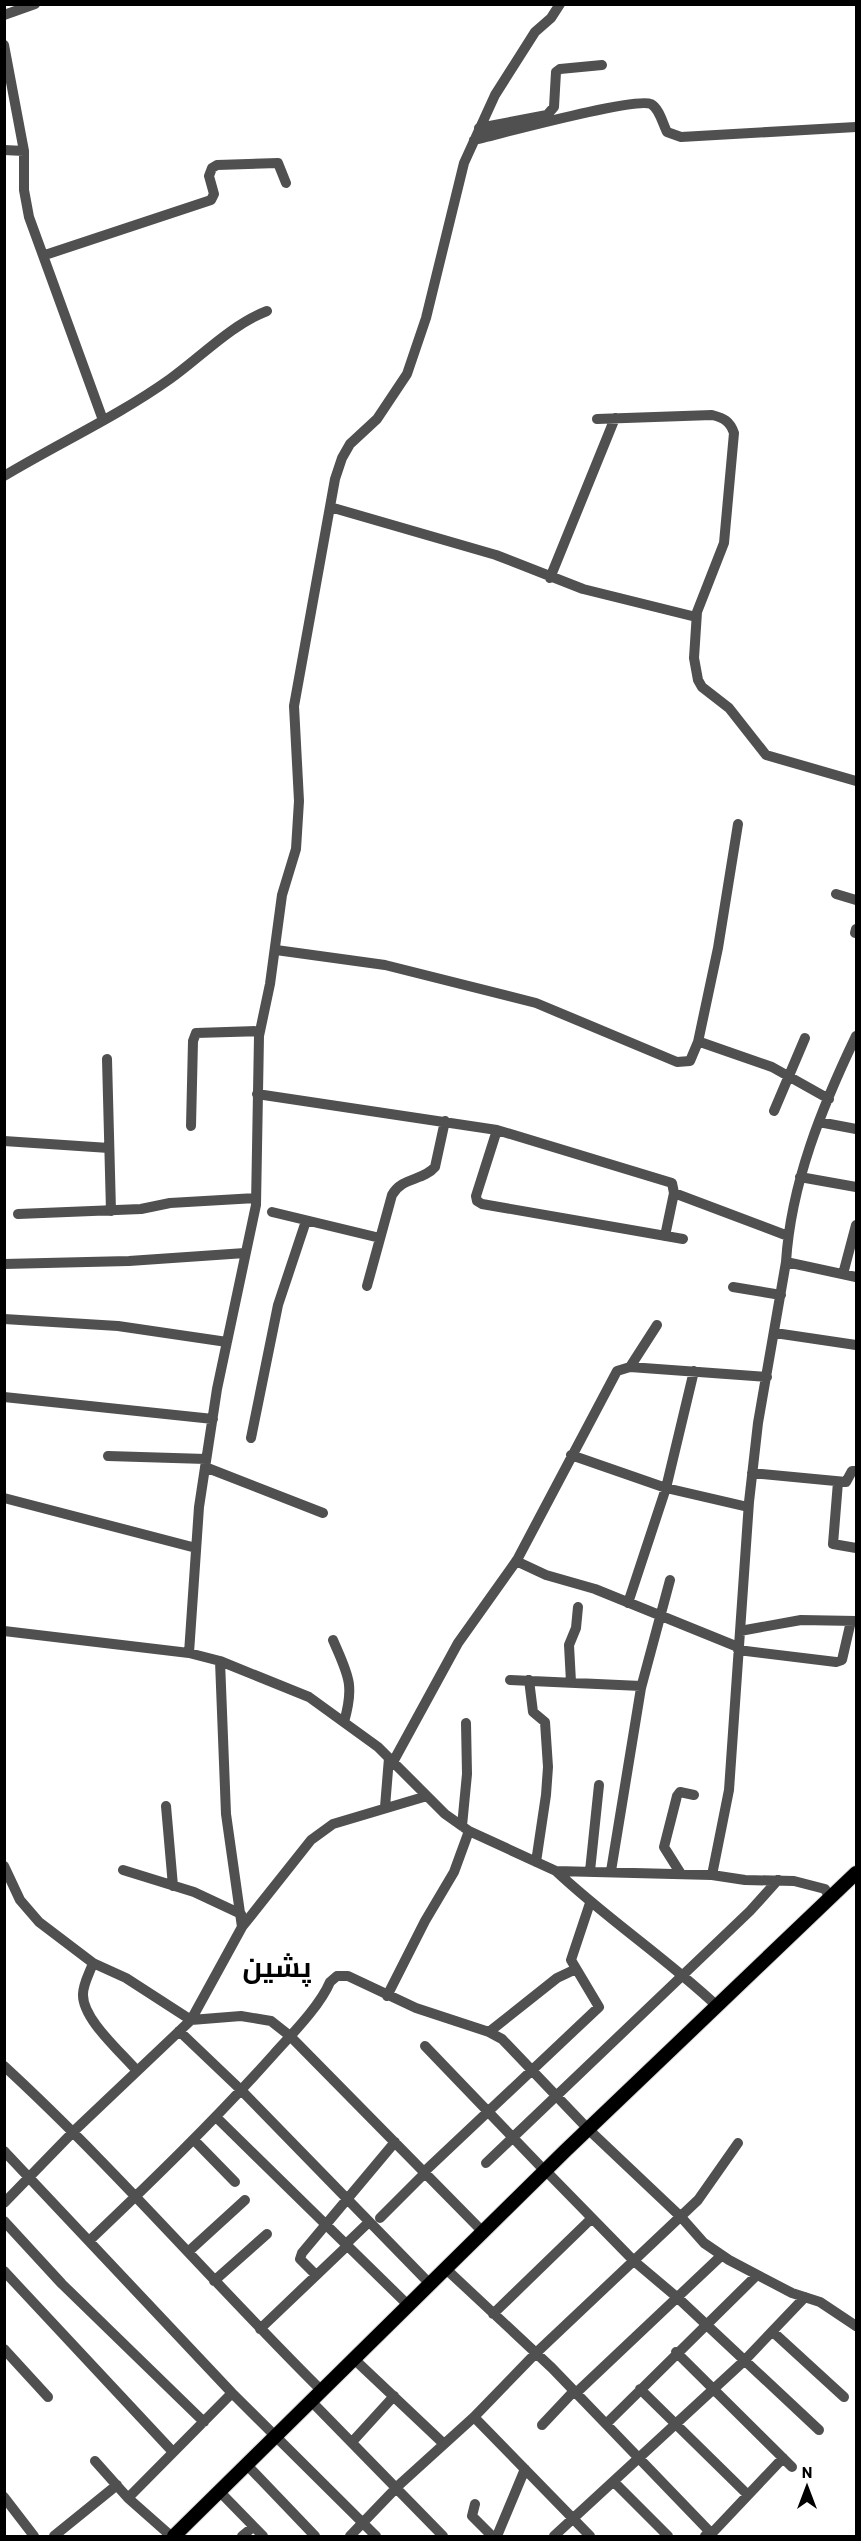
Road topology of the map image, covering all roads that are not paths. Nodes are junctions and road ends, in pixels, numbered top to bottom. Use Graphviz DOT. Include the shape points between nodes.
graph roads {
  1 [pos="35,4"];
  2 [pos="560,4"];
  3 [pos="4,15"];
  4 [pos="4,45"];
  5 [pos="602,64"];
  6 [pos="479,128"];
  7 [pos="856,128"];
  8 [pos="474,140"];
  9 [pos="4,150"];
  10 [pos="24,151"];
  11 [pos="286,183"];
  12 [pos="45,255"];
  13 [pos="267,311"];
  14 [pos="615,418"];
  15 [pos="597,419"];
  16 [pos="103,420"];
  17 [pos="4,476"];
  18 [pos="330,507"];
  19 [pos="550,578"];
  20 [pos="696,616"];
  21 [pos="856,781"];
  22 [pos="738,824"];
  23 [pos="836,894"];
  24 [pos="856,900"];
  25 [pos="276,950"];
  26 [pos="260,1031"];
  27 [pos="856,1036"];
  28 [pos="805,1038"];
  29 [pos="698,1042"];
  30 [pos="854,1047"];
  31 [pos="107,1059"];
  32 [pos="788,1076"];
  33 [pos="257,1094"];
  34 [pos="829,1099"];
  35 [pos="774,1111"];
  36 [pos="445,1121"];
  37 [pos="819,1122"];
  38 [pos="191,1126"];
  39 [pos="856,1129"];
  40 [pos="497,1130"];
  41 [pos="4,1141"];
  42 [pos="109,1148"];
  43 [pos="800,1177"];
  44 [pos="856,1187"];
  45 [pos="674,1193"];
  46 [pos="256,1198"];
  47 [pos="111,1210"];
  48 [pos="272,1212"];
  49 [pos="18,1214"];
  50 [pos="306,1221"];
  51 [pos="856,1225"];
  52 [pos="665,1236"];
  53 [pos="788,1236"];
  54 [pos="380,1238"];
  55 [pos="683,1239"];
  56 [pos="245,1253"];
  57 [pos="786,1263"];
  58 [pos="4,1264"];
  59 [pos="843,1274"];
  60 [pos="856,1277"];
  61 [pos="367,1286"];
  62 [pos="733,1287"];
  63 [pos="781,1295"];
  64 [pos="4,1319"];
  65 [pos="657,1324"];
  66 [pos="775,1333"];
  67 [pos="227,1342"];
  68 [pos="856,1345"];
  69 [pos="630,1367"];
  70 [pos="694,1371"];
  71 [pos="767,1377"];
  72 [pos="4,1397"];
  73 [pos="213,1419"];
  74 [pos="250,1438"];
  75 [pos="571,1455"];
  76 [pos="108,1456"];
  77 [pos="206,1463"];
  78 [pos="856,1471"];
  79 [pos="752,1473"];
  80 [pos="838,1482"];
  81 [pos="666,1488"];
  82 [pos="4,1498"];
  83 [pos="748,1507"];
  84 [pos="324,1513"];
  85 [pos="196,1548"];
  86 [pos="856,1548"];
  87 [pos="516,1562"];
  88 [pos="670,1580"];
  89 [pos="628,1603"];
  90 [pos="578,1607"];
  91 [pos="660,1616"];
  92 [pos="854,1621"];
  93 [pos="4,1631"];
  94 [pos="740,1631"];
  95 [pos="333,1640"];
  96 [pos="738,1649"];
  97 [pos="189,1653"];
  98 [pos="219,1661"];
  99 [pos="510,1680"];
  100 [pos="529,1680"];
  101 [pos="571,1682"];
  102 [pos="641,1686"];
  103 [pos="344,1722"];
  104 [pos="466,1723"];
  105 [pos="391,1760"];
  106 [pos="599,1785"];
  107 [pos="694,1795"];
  108 [pos="427,1796"];
  109 [pos="166,1806"];
  110 [pos="385,1807"];
  111 [pos="465,1828"];
  112 [pos="536,1862"];
  113 [pos="4,1866"];
  114 [pos="123,1870"];
  115 [pos="556,1871"];
  116 [pos="590,1871"];
  117 [pos="611,1871"];
  118 [pos="681,1874"];
  119 [pos="712,1875"];
  120 [pos="855,1875"];
  121 [pos="778,1880"];
  122 [pos="173,1886"];
  123 [pos="9,1890"];
  124 [pos="830,1898"];
  125 [pos="590,1904"];
  126 [pos="240,1914"];
  127 [pos="242,1927"];
  128 [pos="93,1963"];
  129 [pos="576,1969"];
  130 [pos="683,1974"];
  131 [pos="387,1996"];
  132 [pos="717,2007"];
  133 [pos="191,2020"];
  134 [pos="179,2031"];
  135 [pos="489,2032"];
  136 [pos="290,2036"];
  137 [pos="425,2046"];
  138 [pos="4,2066"];
  139 [pos="530,2069"];
  140 [pos="138,2071"];
  141 [pos="241,2090"];
  142 [pos="556,2096"];
  143 [pos="486,2111"];
  144 [pos="216,2117"];
  145 [pos="588,2128"];
  146 [pos="74,2131"];
  147 [pos="512,2138"];
  148 [pos="194,2140"];
  149 [pos="395,2142"];
  150 [pos="738,2143"];
  151 [pos="4,2151"];
  152 [pos="486,2163"];
  153 [pos="545,2171"];
  154 [pos="425,2172"];
  155 [pos="30,2176"];
  156 [pos="235,2182"];
  157 [pos="135,2198"];
  158 [pos="345,2199"];
  159 [pos="245,2200"];
  160 [pos="4,2203"];
  161 [pos="681,2217"];
  162 [pos="380,2218"];
  163 [pos="591,2219"];
  164 [pos="4,2221"];
  165 [pos="369,2222"];
  166 [pos="326,2223"];
  167 [pos="484,2233"];
  168 [pos="267,2234"];
  169 [pos="89,2241"];
  170 [pos="346,2245"];
  171 [pos="188,2252"];
  172 [pos="721,2256"];
  173 [pos="634,2261"];
  174 [pos="446,2269"];
  175 [pos="4,2271"];
  176 [pos="316,2275"];
  177 [pos="757,2275"];
  178 [pos="214,2281"];
  179 [pos="430,2284"];
  180 [pos="677,2297"];
  181 [pos="805,2297"];
  182 [pos="408,2306"];
  183 [pos="493,2314"];
  184 [pos="705,2323"];
  185 [pos="856,2326"];
  186 [pos="260,2329"];
  187 [pos="773,2332"];
  188 [pos="4,2349"];
  189 [pos="676,2352"];
  190 [pos="536,2354"];
  191 [pos="354,2359"];
  192 [pos="744,2361"];
  193 [pos="640,2389"];
  194 [pos="714,2389"];
  195 [pos="575,2392"];
  196 [pos="232,2393"];
  197 [pos="316,2396"];
  198 [pos="394,2396"];
  199 [pos="48,2397"];
  200 [pos="844,2397"];
  201 [pos="474,2416"];
  202 [pos="204,2422"];
  203 [pos="606,2424"];
  204 [pos="676,2424"];
  205 [pos="542,2425"];
  206 [pos="819,2430"];
  207 [pos="276,2436"];
  208 [pos="352,2442"];
  209 [pos="444,2444"];
  210 [pos="173,2452"];
  211 [pos="783,2458"];
  212 [pos="639,2459"];
  213 [pos="95,2461"];
  214 [pos="247,2465"];
  215 [pos="792,2467"];
  216 [pos="525,2469"];
  217 [pos="614,2482"];
  218 [pos="117,2485"];
  219 [pos="396,2488"];
  220 [pos="220,2492"];
  221 [pos="748,2495"];
  222 [pos="4,2498"];
  223 [pos="128,2498"];
  224 [pos="475,2504"];
  225 [pos="573,2520"];
  226 [pos="363,2523"];
  227 [pos="253,2526"];
  228 [pos="710,2534"];
  229 [pos="34,2536"];
  230 [pos="54,2536"];
  231 [pos="173,2536"];
  232 [pos="242,2536"];
  233 [pos="263,2536"];
  234 [pos="315,2536"];
  235 [pos="350,2536"];
  236 [pos="376,2536"];
  237 [pos="443,2536"];
  238 [pos="494,2536"];
  239 [pos="554,2536"];
  240 [pos="590,2536"];
  241 [pos="668,2536"];
  1 -- 3 [label="street"];
  2 -- 6 [label="street" via="516,59"];
  4 -- 10 [label="street"];
  5 -- 6 [label="street" via="556,72 554,107 547,115"];
  6 -- 8 [label="street"];
  7 -- 8 [label="street" via="681,137 667,132 656,108 643,103"];
  8 -- 18 [label="street" via="453,200 418,348 393,399 350,444 342,458"];
  9 -- 10 [label="street"];
  10 -- 12 [label="street" via="25,198"];
  11 -- 12 [label="street" via="278,163 217,165 209,176 214,194 211,200"];
  12 -- 16 [label="street"];
  13 -- 16 [label="street" via="243,322 172,378"];
  14 -- 15 [label="street"];
  14 -- 19 [label="street"];
  14 -- 20 [label="street" via="712,416 722,417 732,425 724,543"];
  16 -- 17 [label="street"];
  18 -- 19 [label="street" via="496,555"];
  18 -- 25 [label="street" via="294,706 298,829 294,862 282,895"];
  19 -- 20 [label="street" via="633,603"];
  20 -- 21 [label="street" via="694,658 698,680 729,708 760,750"];
  22 -- 29 [label="street"];
  23 -- 24 [label="street"];
  25 -- 26 [label="street"];
  25 -- 29 [label="street" via="396,968 536,1003 677,1062 690,1061"];
  26 -- 33 [label="street"];
  26 -- 38 [label="street" via="196,1033"];
  27 -- 30 [label="street"];
  28 -- 32 [label="street"];
  29 -- 32 [label="street"];
  30 -- 34 [label="street"];
  31 -- 42 [label="street"];
  32 -- 34 [label="street"];
  32 -- 35 [label="street"];
  33 -- 36 [label="street"];
  33 -- 46 [label="street"];
  34 -- 37 [label="street"];
  36 -- 40 [label="street"];
  36 -- 54 [label="street" via="435,1167 396,1188"];
  37 -- 39 [label="street"];
  37 -- 43 [label="street"];
  40 -- 45 [label="street" via="672,1184"];
  40 -- 52 [label="street" via="477,1201"];
  41 -- 42 [label="street"];
  42 -- 47 [label="street"];
  43 -- 44 [label="street"];
  43 -- 53 [label="street"];
  45 -- 52 [label="street"];
  45 -- 53 [label="street"];
  46 -- 47 [label="street"];
  46 -- 56 [label="street"];
  47 -- 49 [label="street"];
  48 -- 50 [label="street"];
  50 -- 54 [label="street"];
  50 -- 74 [label="street" via="278,1305"];
  51 -- 59 [label="street"];
  52 -- 55 [label="street"];
  53 -- 57 [label="street"];
  54 -- 61 [label="street"];
  56 -- 58 [label="street"];
  56 -- 67 [label="street"];
  57 -- 59 [label="street"];
  57 -- 63 [label="street"];
  59 -- 60 [label="street"];
  62 -- 63 [label="street"];
  63 -- 66 [label="street"];
  64 -- 67 [label="street" via="130,1328"];
  65 -- 69 [label="street"];
  66 -- 68 [label="street"];
  66 -- 71 [label="street"];
  67 -- 73 [label="street"];
  69 -- 70 [label="street"];
  69 -- 75 [label="street" via="617,1371"];
  70 -- 71 [label="street"];
  70 -- 81 [label="street"];
  71 -- 79 [label="street"];
  72 -- 73 [label="street"];
  73 -- 77 [label="street"];
  75 -- 81 [label="street"];
  75 -- 87 [label="street"];
  76 -- 77 [label="street"];
  77 -- 84 [label="street"];
  77 -- 85 [label="street"];
  78 -- 80 [label="street" via="846,1482"];
  79 -- 80 [label="street"];
  79 -- 83 [label="street"];
  80 -- 86 [label="street" via="833,1544"];
  81 -- 83 [label="street"];
  81 -- 89 [label="street"];
  82 -- 85 [label="street"];
  83 -- 94 [label="street"];
  85 -- 97 [label="street"];
  87 -- 89 [label="street"];
  87 -- 105 [label="street" via="458,1642"];
  88 -- 91 [label="street"];
  89 -- 91 [label="street"];
  90 -- 101 [label="street" via="569,1645"];
  91 -- 96 [label="street"];
  91 -- 102 [label="street"];
  92 -- 94 [label="street" via="801,1620"];
  92 -- 96 [label="street" via="842,1660 836,1662"];
  93 -- 97 [label="street"];
  94 -- 96 [label="street"];
  95 -- 103 [label="street" via="351,1693"];
  96 -- 119 [label="street" via="729,1790"];
  97 -- 98 [label="street"];
  98 -- 103 [label="street" via="309,1697"];
  98 -- 126 [label="street" via="226,1814"];
  99 -- 100 [label="street"];
  100 -- 101 [label="street"];
  100 -- 112 [label="street" via="533,1712 545,1724 548,1767"];
  101 -- 102 [label="street"];
  102 -- 117 [label="street"];
  103 -- 105 [label="street"];
  104 -- 111 [label="street"];
  105 -- 108 [label="street"];
  105 -- 110 [label="street"];
  106 -- 116 [label="street"];
  107 -- 118 [label="street" via="680,1792 677,1796 664,1844"];
  108 -- 110 [label="street"];
  108 -- 111 [label="street"];
  109 -- 122 [label="street"];
  110 -- 127 [label="street" via="333,1824 311,1840"];
  111 -- 112 [label="street"];
  111 -- 131 [label="street" via="454,1872"];
  112 -- 115 [label="street"];
  113 -- 123 [label="street"];
  114 -- 122 [label="street"];
  115 -- 116 [label="street"];
  115 -- 125 [label="street"];
  116 -- 117 [label="street"];
  117 -- 118 [label="street"];
  118 -- 119 [label="street"];
  119 -- 121 [label="street"];
  120 -- 124 [label="main road"];
  121 -- 124 [label="street" via="825,1889"];
  121 -- 130 [label="street"];
  122 -- 126 [label="street"];
  123 -- 128 [label="street" via="39,1922"];
  124 -- 132 [label="main road"];
  125 -- 129 [label="street" via="572,1952"];
  125 -- 130 [label="street"];
  126 -- 127 [label="street"];
  127 -- 133 [label="street"];
  128 -- 133 [label="street" via="126,1978"];
  128 -- 140 [label="street" via="83,1992 88,2013"];
  129 -- 135 [label="street" via="557,1978"];
  129 -- 139 [label="street" via="599,2007"];
  130 -- 132 [label="street"];
  130 -- 142 [label="street"];
  131 -- 135 [label="street"];
  131 -- 136 [label="street" via="348,1976 337,1977"];
  132 -- 145 [label="main road"];
  133 -- 134 [label="street"];
  133 -- 136 [label="street" via="241,2016 271,2020"];
  134 -- 140 [label="street"];
  134 -- 141 [label="street"];
  135 -- 139 [label="street" via="502,2039"];
  136 -- 141 [label="street"];
  136 -- 149 [label="street"];
  137 -- 143 [label="street"];
  138 -- 146 [label="street"];
  139 -- 142 [label="street"];
  139 -- 143 [label="street"];
  140 -- 146 [label="street"];
  141 -- 144 [label="street"];
  141 -- 158 [label="street"];
  142 -- 145 [label="street"];
  142 -- 147 [label="street"];
  143 -- 147 [label="street"];
  143 -- 154 [label="street"];
  144 -- 148 [label="street"];
  144 -- 166 [label="street"];
  145 -- 153 [label="main road"];
  145 -- 161 [label="street"];
  146 -- 155 [label="street"];
  146 -- 157 [label="street"];
  147 -- 152 [label="street"];
  147 -- 153 [label="street"];
  148 -- 156 [label="street"];
  148 -- 157 [label="street"];
  149 -- 154 [label="street"];
  149 -- 158 [label="street"];
  150 -- 161 [label="street" via="698,2200"];
  151 -- 155 [label="street"];
  153 -- 163 [label="street"];
  153 -- 167 [label="main road"];
  154 -- 162 [label="street"];
  154 -- 167 [label="street"];
  155 -- 160 [label="street"];
  155 -- 169 [label="street"];
  157 -- 169 [label="street"];
  157 -- 171 [label="street"];
  158 -- 165 [label="street"];
  158 -- 166 [label="street"];
  159 -- 171 [label="street"];
  161 -- 172 [label="street"];
  161 -- 173 [label="street"];
  163 -- 173 [label="street"];
  163 -- 183 [label="street"];
  164 -- 202 [label="street" via="62,2284"];
  165 -- 170 [label="street"];
  165 -- 179 [label="street"];
  166 -- 170 [label="street"];
  166 -- 176 [label="street" via="300,2257"];
  167 -- 174 [label="main road"];
  168 -- 178 [label="street"];
  169 -- 196 [label="street"];
  170 -- 176 [label="street"];
  170 -- 182 [label="street"];
  171 -- 178 [label="street"];
  172 -- 177 [label="street"];
  172 -- 180 [label="street"];
  173 -- 180 [label="street"];
  173 -- 190 [label="street"];
  174 -- 179 [label="main road"];
  174 -- 183 [label="street"];
  175 -- 210 [label="street"];
  176 -- 186 [label="street"];
  177 -- 181 [label="street"];
  177 -- 184 [label="street"];
  178 -- 186 [label="street"];
  179 -- 182 [label="main road"];
  180 -- 184 [label="street"];
  180 -- 195 [label="street"];
  181 -- 185 [label="street" via="820,2302"];
  181 -- 187 [label="street"];
  182 -- 191 [label="main road"];
  183 -- 190 [label="street"];
  184 -- 189 [label="street"];
  184 -- 192 [label="street"];
  186 -- 197 [label="street"];
  187 -- 192 [label="street"];
  187 -- 200 [label="street"];
  188 -- 199 [label="street"];
  189 -- 193 [label="street"];
  189 -- 194 [label="street"];
  190 -- 195 [label="street"];
  190 -- 201 [label="street"];
  191 -- 197 [label="main road"];
  191 -- 198 [label="street"];
  192 -- 194 [label="street"];
  192 -- 206 [label="street"];
  193 -- 203 [label="street"];
  193 -- 204 [label="street"];
  194 -- 204 [label="street"];
  194 -- 211 [label="street"];
  195 -- 203 [label="street"];
  195 -- 205 [label="street"];
  196 -- 202 [label="street"];
  196 -- 207 [label="street"];
  197 -- 207 [label="main road"];
  197 -- 208 [label="street"];
  198 -- 208 [label="street"];
  198 -- 209 [label="street"];
  201 -- 209 [label="street"];
  201 -- 216 [label="street"];
  202 -- 210 [label="street"];
  203 -- 212 [label="street"];
  204 -- 212 [label="street"];
  204 -- 221 [label="street"];
  207 -- 214 [label="main road"];
  207 -- 226 [label="street"];
  208 -- 219 [label="street"];
  209 -- 219 [label="street"];
  210 -- 223 [label="street"];
  211 -- 215 [label="street"];
  211 -- 221 [label="street"];
  212 -- 217 [label="street"];
  212 -- 228 [label="street"];
  213 -- 218 [label="street"];
  214 -- 220 [label="main road"];
  214 -- 234 [label="street"];
  216 -- 225 [label="street"];
  216 -- 238 [label="street"];
  217 -- 225 [label="street"];
  217 -- 241 [label="street"];
  218 -- 223 [label="street"];
  218 -- 230 [label="street"];
  219 -- 226 [label="street"];
  219 -- 237 [label="street"];
  220 -- 227 [label="street"];
  220 -- 231 [label="main road"];
  221 -- 228 [label="street"];
  222 -- 229 [label="street"];
  223 -- 231 [label="street"];
  224 -- 238 [label="street" via="472,2516"];
  225 -- 239 [label="street"];
  225 -- 240 [label="street"];
  226 -- 235 [label="street"];
  226 -- 236 [label="street"];
  227 -- 232 [label="street"];
  227 -- 233 [label="street"];
}
